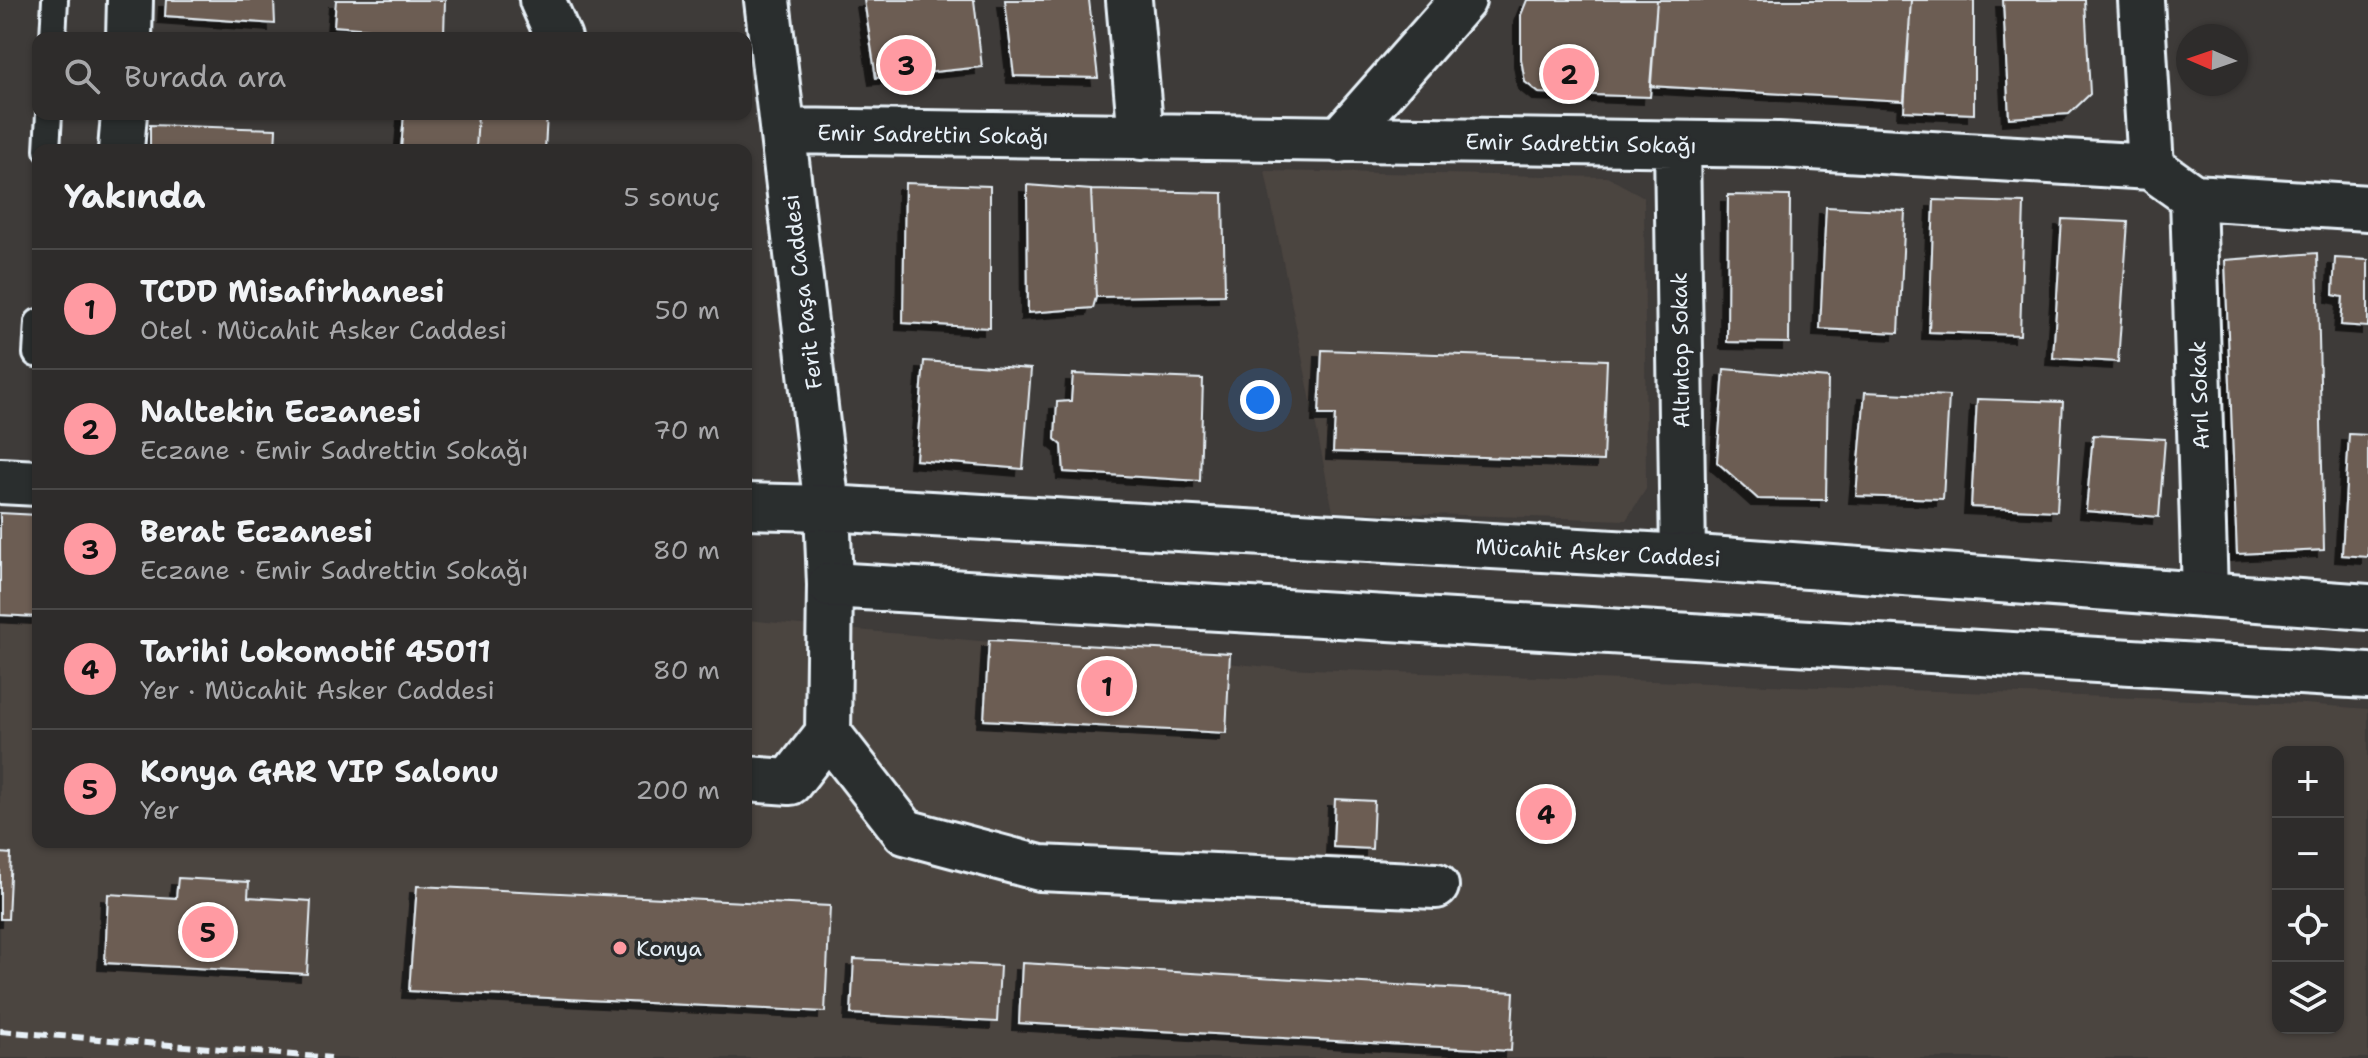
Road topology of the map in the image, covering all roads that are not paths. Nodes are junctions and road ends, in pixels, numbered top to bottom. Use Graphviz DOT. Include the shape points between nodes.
graph roads {
  1 [pos="55,0"];
  2 [pos="130,0"];
  3 [pos="542,0"];
  4 [pos="767,0"];
  5 [pos="1129,0"];
  6 [pos="1463,0"];
  7 [pos="2141,0"];
  8 [pos="53,32"];
  9 [pos="129,32"];
  10 [pos="556,32"];
  11 [pos="49,120"];
  12 [pos="124,120"];
  13 [pos="783,131"];
  14 [pos="1141,137"];
  15 [pos="1339,140"];
  16 [pos="47,144"];
  17 [pos="122,144"];
  18 [pos="1677,144"];
  19 [pos="2151,167"];
  20 [pos="2193,197"];
  21 [pos="2368,208"];
  22 [pos="0,481"];
  23 [pos="32,483"];
  24 [pos="752,506"];
  25 [pos="827,508"];
  26 [pos="1683,557"];
  27 [pos="830,585"];
  28 [pos="2205,593"];
  29 [pos="2368,607"];
  30 [pos="2368,676"];
  31 [pos="828,733"];
  32 [pos="752,779"];
  33 [pos="1436,886"];
  1 -- 8 [label="lane"];
  2 -- 9 [label="street"];
  3 -- 10 [label="street"];
  4 -- 13 [label="street, Ferit Paşa Caddesi"];
  5 -- 14 [label="street"];
  6 -- 15 [label="street"];
  7 -- 19 [label="street"];
  11 -- 16 [label="lane"];
  12 -- 17 [label="street"];
  13 -- 14 [label="street, Emir Sadrettin Sokağı"];
  13 -- 25 [label="street, Ferit Paşa Caddesi"];
  14 -- 15 [label="street, Emir Sadrettin Sokağı"];
  15 -- 18 [label="street, Emir Sadrettin Sokağı"];
  18 -- 19 [label="street, Emir Sadrettin Sokağı"];
  18 -- 26 [label="street, Altıntop Sokak"];
  19 -- 20 [label="street"];
  20 -- 21 [label="street"];
  20 -- 28 [label="street, Arıl Sokak"];
  22 -- 23 [label="street"];
  24 -- 25 [label="street, Mücahit Asker Caddesi"];
  25 -- 26 [label="street, Mücahit Asker Caddesi"];
  25 -- 27 [label="street, Ferit Paşa Caddesi"];
  26 -- 28 [label="street, Mücahit Asker Caddesi"];
  27 -- 30 [label="street"];
  27 -- 31 [label="street, Ferit Paşa Caddesi"];
  28 -- 29 [label="street, Mücahit Asker Caddesi"];
  31 -- 32 [label="street" via="790,782"];
  31 -- 33 [label="street" via="905,832 1040,868"];
}
